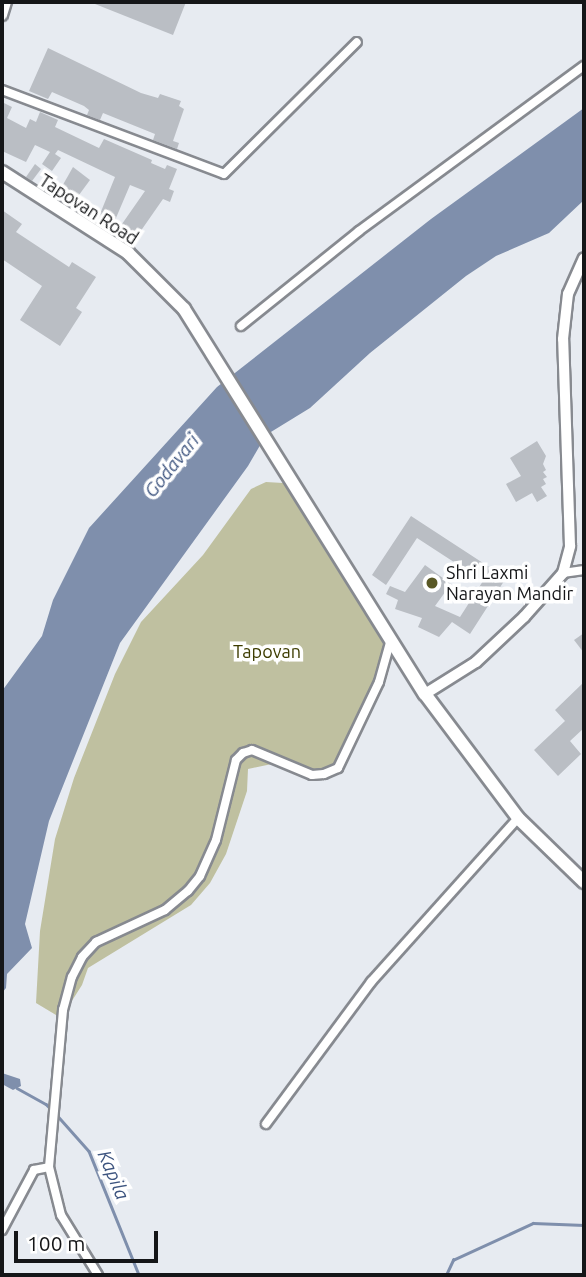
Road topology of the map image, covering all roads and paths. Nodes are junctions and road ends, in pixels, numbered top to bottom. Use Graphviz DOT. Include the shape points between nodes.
graph roads {
  1 [pos="6,2"];
  2 [pos="2,15"];
  3 [pos="357,42"];
  4 [pos="584,66"];
  5 [pos="2,90"];
  6 [pos="2,172"];
  7 [pos="584,258"];
  8 [pos="242,326"];
  9 [pos="584,570"];
  10 [pos="563,573"];
  11 [pos="391,636"];
  12 [pos="425,694"];
  13 [pos="518,818"];
  14 [pos="584,882"];
  15 [pos="266,1124"];
  16 [pos="49,1167"];
  17 [pos="2,1230"];
  18 [pos="99,1275"];
  1 -- 2 [label="street"];
  3 -- 5 [label="street" via="224,174"];
  4 -- 8 [label="street" via="359,231"];
  6 -- 11 [label="main road, Tapovan Road" via="128,253 184,309"];
  7 -- 10 [label="street" via="568,294 563,340 570,546"];
  9 -- 10 [label="street"];
  10 -- 12 [label="street" via="476,662"];
  11 -- 12 [label="main road, Tapovan Road"];
  11 -- 16 [label="street" via="379,682 338,768 312,775 252,750 243,753 236,760 216,840 200,876 164,910 113,931 82,957 63,1010"];
  12 -- 13 [label="main road, Tapovan Road"];
  13 -- 14 [label="main road, Tapovan Road"];
  13 -- 15 [label="street" via="372,982"];
  16 -- 17 [label="street" via="34,1170"];
  16 -- 18 [label="street" via="61,1215"];
}
